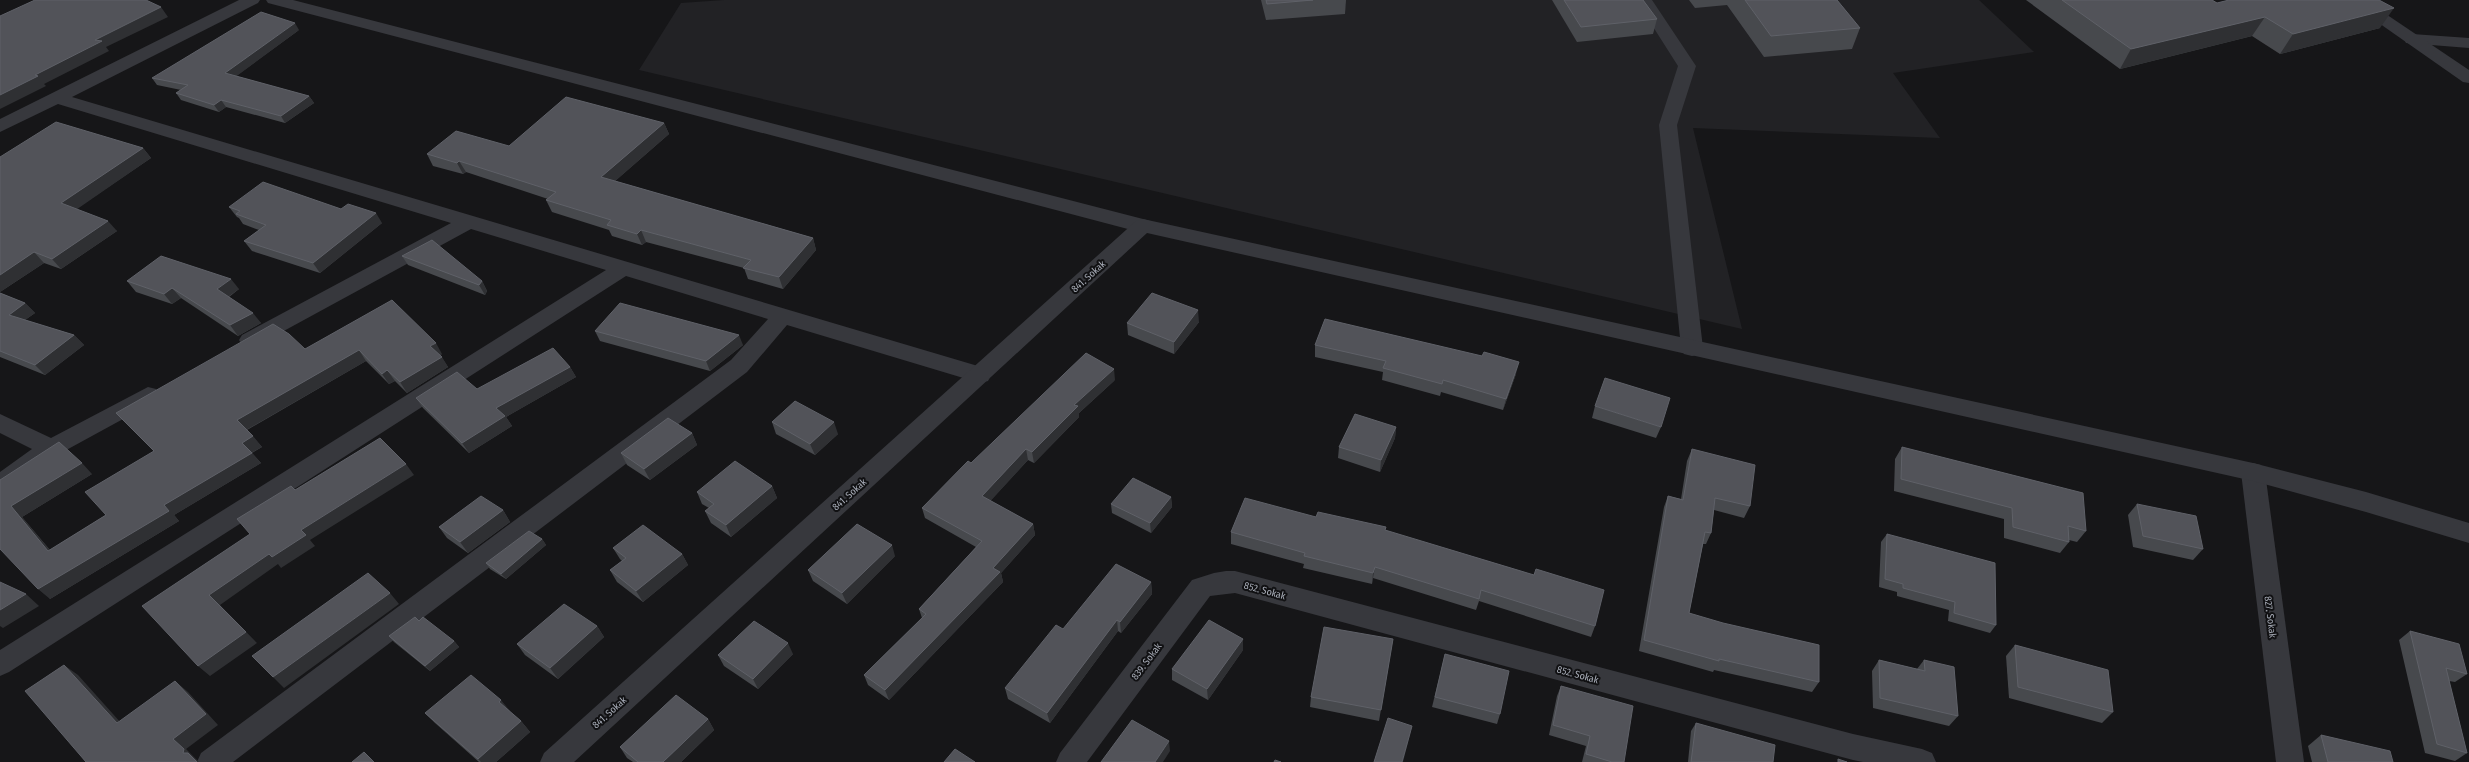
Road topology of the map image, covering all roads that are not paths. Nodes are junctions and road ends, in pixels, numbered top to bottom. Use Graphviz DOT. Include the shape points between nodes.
graph roads {
  1 [pos="252,0"];
  2 [pos="274,0"];
  3 [pos="1644,0"];
  4 [pos="2354,0"];
  5 [pos="2412,39"];
  6 [pos="2469,43"];
  7 [pos="2469,78"];
  8 [pos="56,98"];
  9 [pos="0,126"];
  10 [pos="468,222"];
  11 [pos="1143,226"];
  12 [pos="622,269"];
  13 [pos="784,315"];
  14 [pos="1692,348"];
  15 [pos="231,350"];
  16 [pos="980,375"];
  17 [pos="169,384"];
  18 [pos="0,423"];
  19 [pos="51,448"];
  20 [pos="2252,472"];
  21 [pos="0,484"];
  22 [pos="2469,533"];
  23 [pos="1235,582"];
  24 [pos="0,664"];
  25 [pos="211,762"];
  26 [pos="554,762"];
  27 [pos="1070,762"];
  28 [pos="1922,762"];
  29 [pos="2290,762"];
  1 -- 8 [label="street"];
  2 -- 11 [label="street"];
  3 -- 14 [label="street" via="1687,66 1668,124"];
  4 -- 5 [label="street"];
  5 -- 6 [label="street"];
  5 -- 7 [label="street"];
  8 -- 9 [label="street"];
  8 -- 10 [label="street"];
  10 -- 12 [label="street"];
  10 -- 15 [label="street"];
  11 -- 14 [label="street"];
  11 -- 16 [label="street, 841. Sokak"];
  12 -- 13 [label="street"];
  12 -- 24 [label="street"];
  13 -- 16 [label="street"];
  13 -- 25 [label="street" via="739,366"];
  14 -- 20 [label="street"];
  16 -- 26 [label="street, 841. Sokak"];
  17 -- 19 [label="street"];
  18 -- 19 [label="street"];
  19 -- 21 [label="street"];
  20 -- 22 [label="street"];
  20 -- 29 [label="street, 827. Sokak"];
  23 -- 27 [label="street, 839. Sokak" via="1212,582 1201,588"];
  23 -- 28 [label="street, 852. Sokak" via="1852,747"];
}
